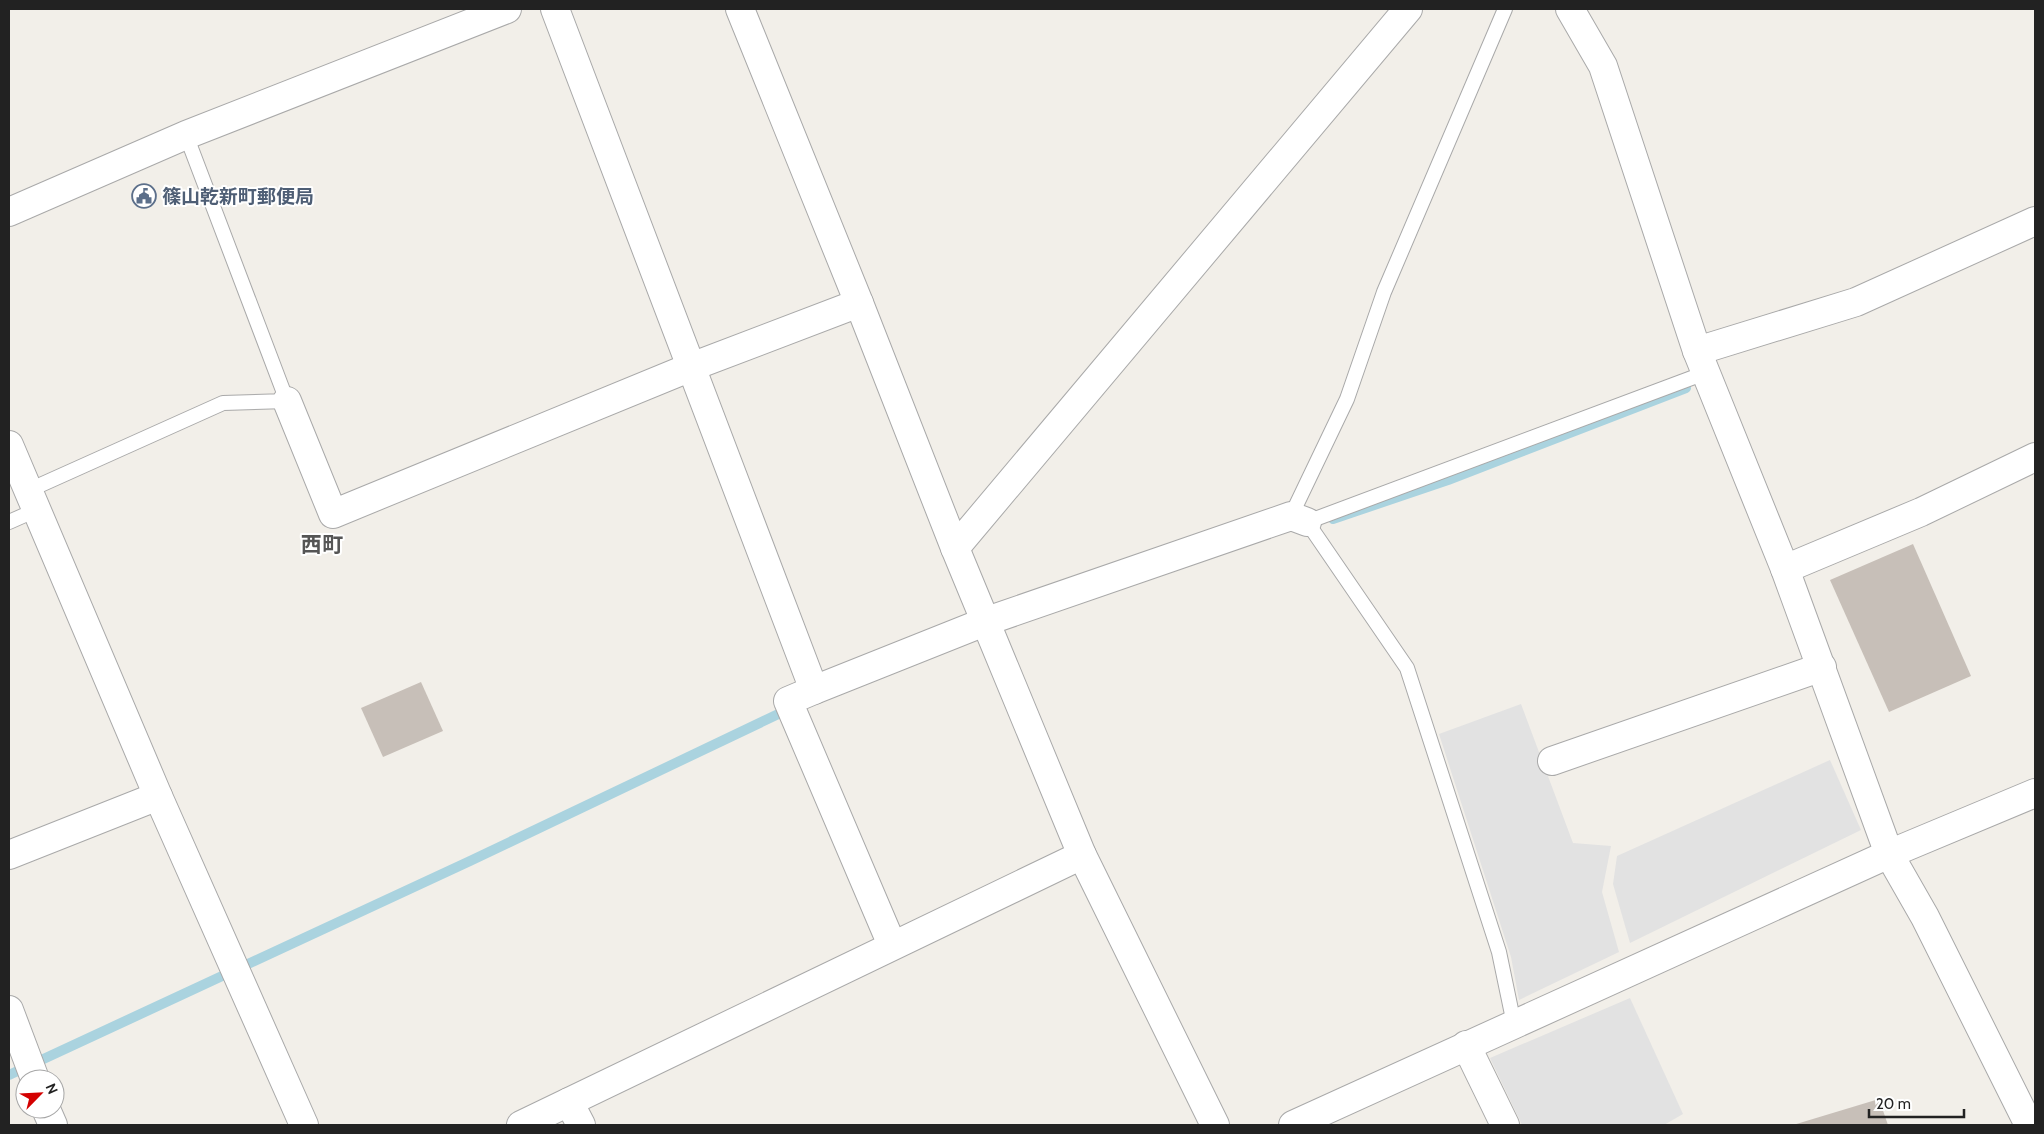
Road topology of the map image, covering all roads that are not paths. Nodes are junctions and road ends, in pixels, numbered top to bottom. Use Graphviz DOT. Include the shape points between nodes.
graph roads {
  1 [pos="507,9"];
  2 [pos="555,9"];
  3 [pos="740,9"];
  4 [pos="1408,9"];
  5 [pos="1505,9"];
  6 [pos="1570,9"];
  7 [pos="186,135"];
  8 [pos="9,212"];
  9 [pos="2035,222"];
  10 [pos="859,302"];
  11 [pos="1701,362"];
  12 [pos="691,367"];
  13 [pos="287,401"];
  14 [pos="9,445"];
  15 [pos="2035,457"];
  16 [pos="31,500"];
  17 [pos="1299,519"];
  18 [pos="9,522"];
  19 [pos="955,548"];
  20 [pos="1786,569"];
  21 [pos="987,621"];
  22 [pos="1822,667"];
  23 [pos="814,690"];
  24 [pos="1552,761"];
  25 [pos="2035,793"];
  26 [pos="158,796"];
  27 [pos="1889,854"];
  28 [pos="9,855"];
  29 [pos="1082,855"];
  30 [pos="892,945"];
  31 [pos="9,1010"];
  32 [pos="1514,1024"];
  33 [pos="1466,1045"];
  34 [pos="31,1069"];
  35 [pos="575,1114"];
  36 [pos="304,1125"];
  37 [pos="521,1125"];
  38 [pos="1215,1125"];
  39 [pos="1293,1125"];
  40 [pos="1505,1125"];
  41 [pos="2029,1125"];
  1 -- 7 [label="street"];
  2 -- 12 [label="street"];
  3 -- 10 [label="street"];
  4 -- 19 [label="street"];
  5 -- 17 [label="lane" via="1384,292 1347,399"];
  6 -- 11 [label="street" via="1603,66"];
  7 -- 8 [label="street"];
  7 -- 13 [label="lane"];
  9 -- 11 [label="street" via="1856,302"];
  10 -- 12 [label="street"];
  10 -- 19 [label="street"];
  11 -- 17 [label="lane" via="1519,441"];
  11 -- 20 [label="street"];
  12 -- 13 [label="street" via="333,514"];
  12 -- 23 [label="street"];
  13 -- 16 [label="lane" via="223,403"];
  14 -- 16 [label="street"];
  15 -- 20 [label="street" via="1921,512"];
  16 -- 18 [label="lane"];
  16 -- 26 [label="street"];
  17 -- 21 [label="street"];
  17 -- 32 [label="lane" via="1407,668 1500,952"];
  19 -- 21 [label="street"];
  20 -- 22 [label="street"];
  21 -- 23 [label="street"];
  21 -- 29 [label="street"];
  22 -- 24 [label="street"];
  22 -- 27 [label="street"];
  23 -- 30 [label="street" via="788,701"];
  25 -- 27 [label="street"];
  26 -- 28 [label="street"];
  26 -- 36 [label="street"];
  27 -- 32 [label="street"];
  27 -- 41 [label="street" via="1925,917"];
  29 -- 30 [label="street"];
  29 -- 38 [label="street"];
  30 -- 35 [label="street"];
  31 -- 34 [label="street"];
  32 -- 33 [label="street"];
  33 -- 39 [label="street"];
  33 -- 40 [label="street"];
  35 -- 37 [label="street"];
}
